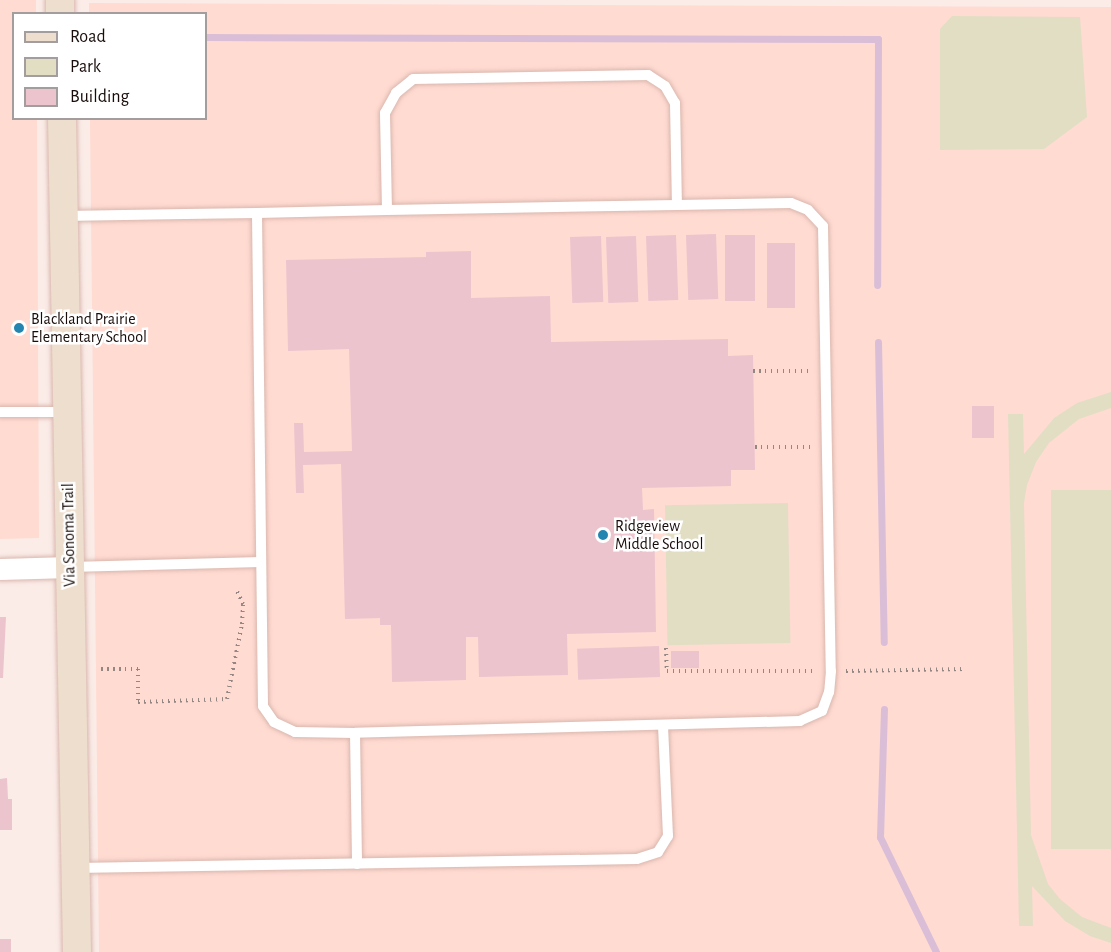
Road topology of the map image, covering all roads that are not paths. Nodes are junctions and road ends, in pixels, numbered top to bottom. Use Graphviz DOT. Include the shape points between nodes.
graph roads {
  1 [pos="62,120"];
  2 [pos="677,205"];
  3 [pos="387,210"];
  4 [pos="257,213"];
  5 [pos="64,216"];
  6 [pos="0,412"];
  7 [pos="67,412"];
  8 [pos="261,562"];
  9 [pos="70,567"];
  10 [pos="0,569"];
  11 [pos="663,726"];
  12 [pos="355,733"];
  13 [pos="357,864"];
  14 [pos="75,868"];
  15 [pos="77,952"];
  1 -- 5 [label="street, Via Sonoma Trail"];
  2 -- 3 [label="lane"];
  2 -- 3 [label="lane" via="675,103 665,86 648,75 413,79 396,93 385,113"];
  2 -- 11 [label="lane" via="791,204 808,210 823,226 831,671 822,711 800,721"];
  3 -- 4 [label="lane"];
  4 -- 5 [label="lane"];
  4 -- 8 [label="lane"];
  5 -- 7 [label="street, Via Sonoma Trail"];
  6 -- 7 [label="lane"];
  7 -- 9 [label="street, Via Sonoma Trail"];
  8 -- 9 [label="lane"];
  8 -- 12 [label="lane" via="263,706 273,723 295,732"];
  9 -- 10 [label="street"];
  9 -- 14 [label="street, Via Sonoma Trail"];
  11 -- 12 [label="lane"];
  11 -- 13 [label="lane" via="668,836 658,852 637,859"];
  12 -- 13 [label="lane"];
  13 -- 14 [label="lane"];
  14 -- 15 [label="street, Via Sonoma Trail"];
}
